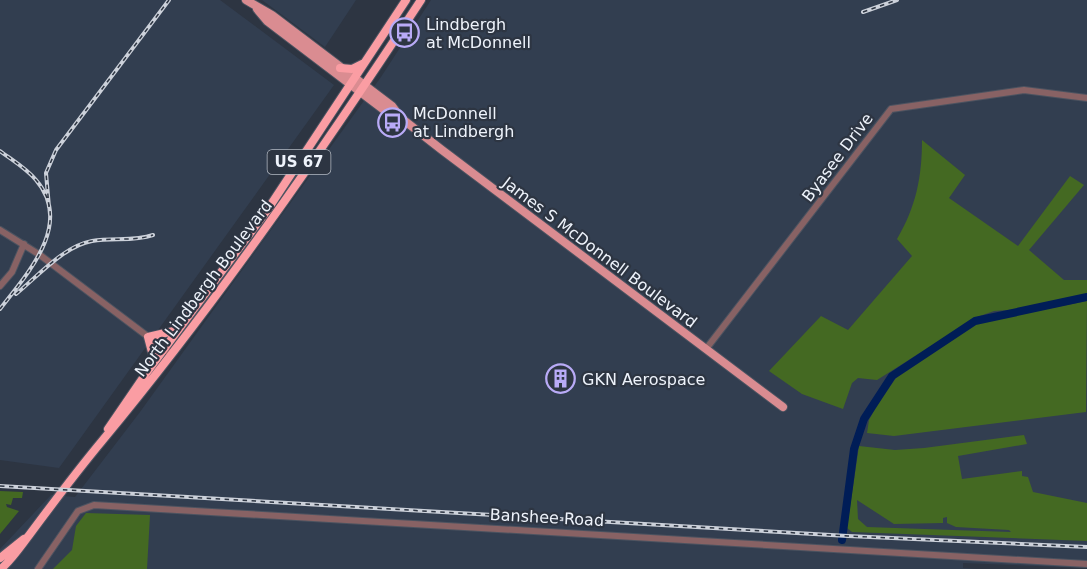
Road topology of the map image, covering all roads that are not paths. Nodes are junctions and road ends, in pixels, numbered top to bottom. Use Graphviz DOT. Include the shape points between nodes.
graph roads {
  1 [pos="246,0"];
  2 [pos="405,0"];
  3 [pos="421,0"];
  4 [pos="254,7"];
  5 [pos="365,62"];
  6 [pos="340,68"];
  7 [pos="352,81"];
  8 [pos="363,89"];
  9 [pos="1087,98"];
  10 [pos="0,230"];
  11 [pos="24,244"];
  12 [pos="0,286"];
  13 [pos="179,330"];
  14 [pos="148,337"];
  15 [pos="706,350"];
  16 [pos="168,352"];
  17 [pos="152,365"];
  18 [pos="783,407"];
  19 [pos="103,440"];
  20 [pos="29,535"];
  21 [pos="0,558"];
  22 [pos="1087,564"];
  23 [pos="1,569"];
  24 [pos="38,569"];
  1 -- 4 [label="main road, James S McDonnell Boulevard"];
  2 -- 5 [label="highway, North Lindbergh Boulevard / US 67"];
  3 -- 8 [label="highway, North Lindbergh Boulevard / US 67"];
  4 -- 6 [label="main road, James S McDonnell Boulevard" via="272,15"];
  4 -- 7 [label="main road, James S McDonnell Boulevard" via="267,21"];
  5 -- 6 [label="highway" via="352,69"];
  5 -- 7 [label="highway, North Lindbergh Boulevard / US 67"];
  6 -- 7 [label="main road, James S McDonnell Boulevard"];
  7 -- 8 [label="main road, James S McDonnell Boulevard"];
  7 -- 13 [label="highway, North Lindbergh Boulevard / US 67" via="268,209"];
  8 -- 15 [label="main road, James S McDonnell Boulevard" via="392,106 401,118"];
  8 -- 16 [label="highway, North Lindbergh Boulevard / US 67" via="266,230"];
  9 -- 15 [label="street, Byasee Drive" via="1024,90 891,109"];
  10 -- 11 [label="street"];
  11 -- 12 [label="street" via="12,272"];
  11 -- 14 [label="street"];
  13 -- 14 [label="highway"];
  13 -- 16 [label="highway, North Lindbergh Boulevard / US 67"];
  14 -- 16 [label="street"];
  14 -- 17 [label="highway"];
  15 -- 18 [label="main road, James S McDonnell Boulevard"];
  16 -- 17 [label="highway, North Lindbergh Boulevard / US 67"];
  16 -- 19 [label="highway, North Lindbergh Boulevard / US 67"];
  17 -- 19 [label="highway, North Lindbergh Boulevard / US 67"];
  19 -- 20 [label="highway, North Lindbergh Boulevard / US 67"];
  20 -- 21 [label="highway, North Lindbergh Boulevard / US 67"];
  20 -- 23 [label="highway, North Lindbergh Boulevard / US 67" via="19,552"];
  22 -- 24 [label="street, Banshee Road" via="94,505 78,511"];
}
